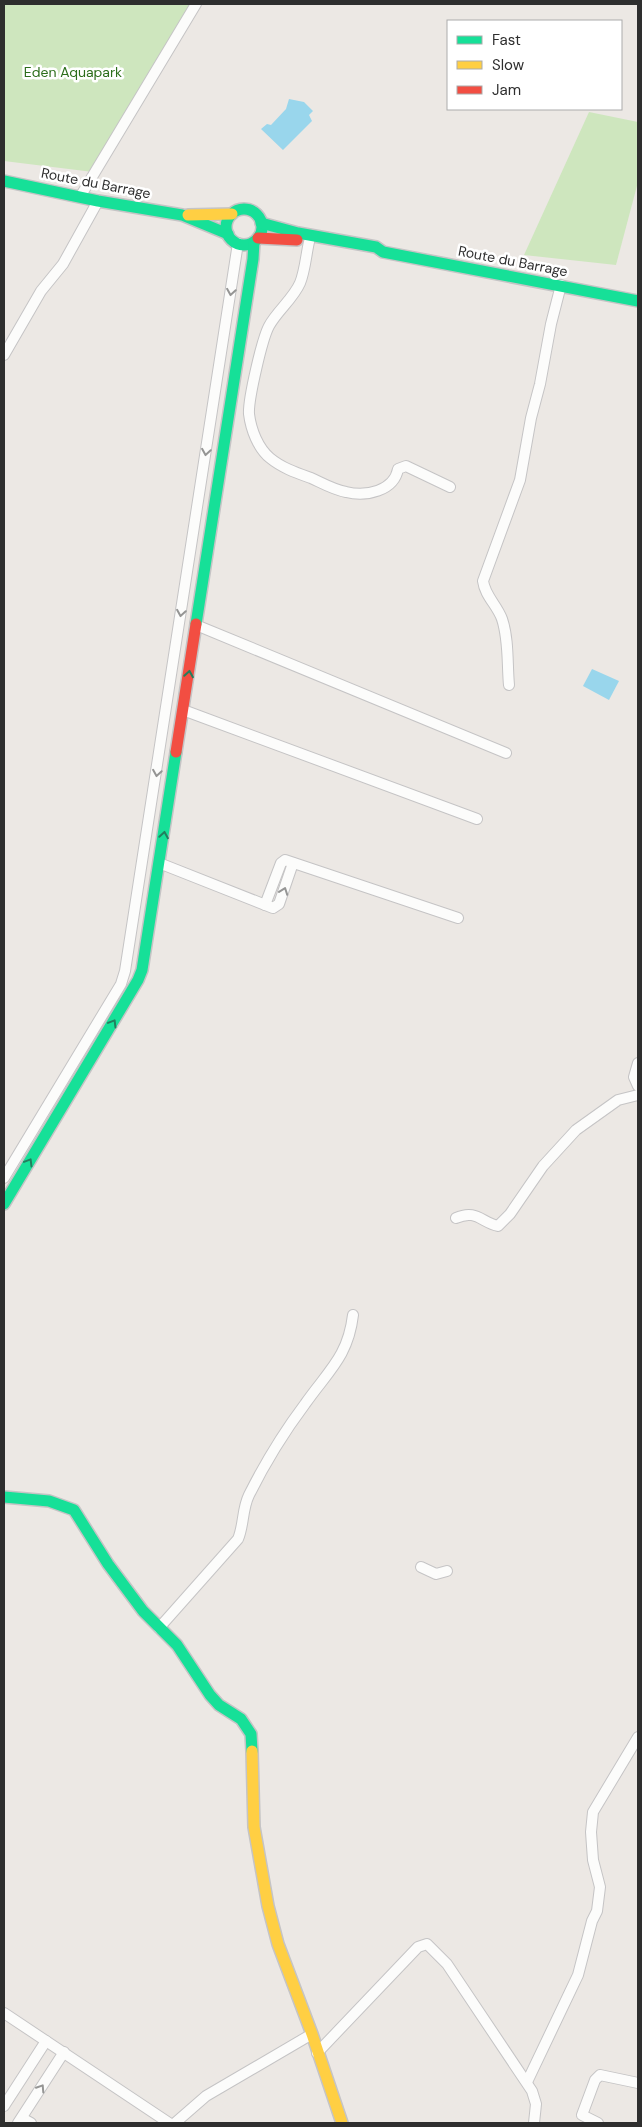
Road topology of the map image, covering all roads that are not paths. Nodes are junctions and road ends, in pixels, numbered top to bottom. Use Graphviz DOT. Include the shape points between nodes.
graph roads {
  1 [pos="196,4"];
  2 [pos="4,181"];
  3 [pos="80,197"];
  4 [pos="98,202"];
  5 [pos="232,214"];
  6 [pos="182,216"];
  7 [pos="261,223"];
  8 [pos="228,234"];
  9 [pos="256,240"];
  10 [pos="308,242"];
  11 [pos="238,244"];
  12 [pos="382,251"];
  13 [pos="561,285"];
  14 [pos="638,301"];
  15 [pos="4,355"];
  16 [pos="450,487"];
  17 [pos="196,625"];
  18 [pos="509,685"];
  19 [pos="183,710"];
  20 [pos="506,753"];
  21 [pos="477,819"];
  22 [pos="159,863"];
  23 [pos="458,918"];
  24 [pos="638,1063"];
  25 [pos="638,1086"];
  26 [pos="638,1094"];
  27 [pos="4,1178"];
  28 [pos="4,1204"];
  29 [pos="456,1218"];
  30 [pos="353,1315"];
  31 [pos="4,1497"];
  32 [pos="421,1567"];
  33 [pos="446,1571"];
  34 [pos="158,1628"];
  35 [pos="638,1737"];
  36 [pos="4,2012"];
  37 [pos="312,2034"];
  38 [pos="46,2041"];
  39 [pos="64,2052"];
  40 [pos="317,2054"];
  41 [pos="527,2082"];
  42 [pos="638,2083"];
  43 [pos="4,2105"];
  44 [pos="24,2121"];
  45 [pos="169,2123"];
  46 [pos="175,2123"];
  47 [pos="342,2123"];
  48 [pos="534,2123"];
  49 [pos="598,2123"];
  1 -- 3 [label="street"];
  2 -- 3 [label="street, Route du Barrage"];
  3 -- 4 [label="street, Route du Barrage"];
  4 -- 6 [label="street, Route du Barrage"];
  4 -- 15 [label="street" via="64,264 40,291"];
  5 -- 6 [label="street, Route du Barrage"];
  5 -- 7 [label="street, Route du Barrage" via="248,210 254,212"];
  5 -- 8 [label="street" via="226,223"];
  6 -- 8 [label="street, Route du Barrage"];
  7 -- 9 [label="street"];
  7 -- 12 [label="street, Route du Barrage" via="376,247"];
  8 -- 11 [label="street, Route du Barrage"];
  9 -- 10 [label="street, Route du Barrage" via="284,238"];
  9 -- 11 [label="street, Route du Barrage"];
  9 -- 17 [label="street"];
  10 -- 12 [label="street, Route du Barrage" via="371,254"];
  10 -- 16 [label="street" via="301,281 268,327 260,350 249,413 261,447 270,458 287,468 346,492 368,492 390,486 398,469 406,466"];
  11 -- 27 [label="street, one-way" via="125,971 121,984"];
  12 -- 13 [label="street, Route du Barrage"];
  13 -- 14 [label="street, Route du Barrage"];
  13 -- 18 [label="street" via="520,480 483,581 484,589 502,619"];
  19 -- 17 [label="street, one-way"];
  17 -- 20 [label="street"];
  19 -- 21 [label="street"];
  22 -- 19 [label="street, one-way"];
  22 -- 23 [label="street" via="273,908 279,904 293,863"];
  28 -- 22 [label="street, one-way" via="138,980"];
  24 -- 25 [label="street" via="634,1077"];
  26 -- 29 [label="street" via="618,1100 576,1130 543,1166 498,1226 473,1215 464,1214"];
  30 -- 34 [label="street" via="350,1336 339,1359 304,1404 248,1497 244,1526 238,1539"];
  31 -- 34 [label="street" via="54,1502 74,1510 114,1571"];
  32 -- 33 [label="street" via="436,1574"];
  34 -- 37 [label="street" via="177,1645 210,1695 241,1719 251,1734 254,1828 266,1897 278,1944"];
  35 -- 41 [label="street" via="593,1812 591,1843 600,1887 597,1910 578,1975"];
  36 -- 38 [label="street"];
  37 -- 40 [label="street"];
  37 -- 46 [label="street" via="206,2096"];
  38 -- 39 [label="street"];
  38 -- 43 [label="street"];
  44 -- 39 [label="street, one-way"];
  39 -- 45 [label="street"];
  40 -- 41 [label="street" via="418,1947 427,1944 447,1964"];
  40 -- 47 [label="street"];
  41 -- 48 [label="street" via="536,2104"];
  42 -- 49 [label="street" via="600,2075 595,2080 582,2115"];
}
